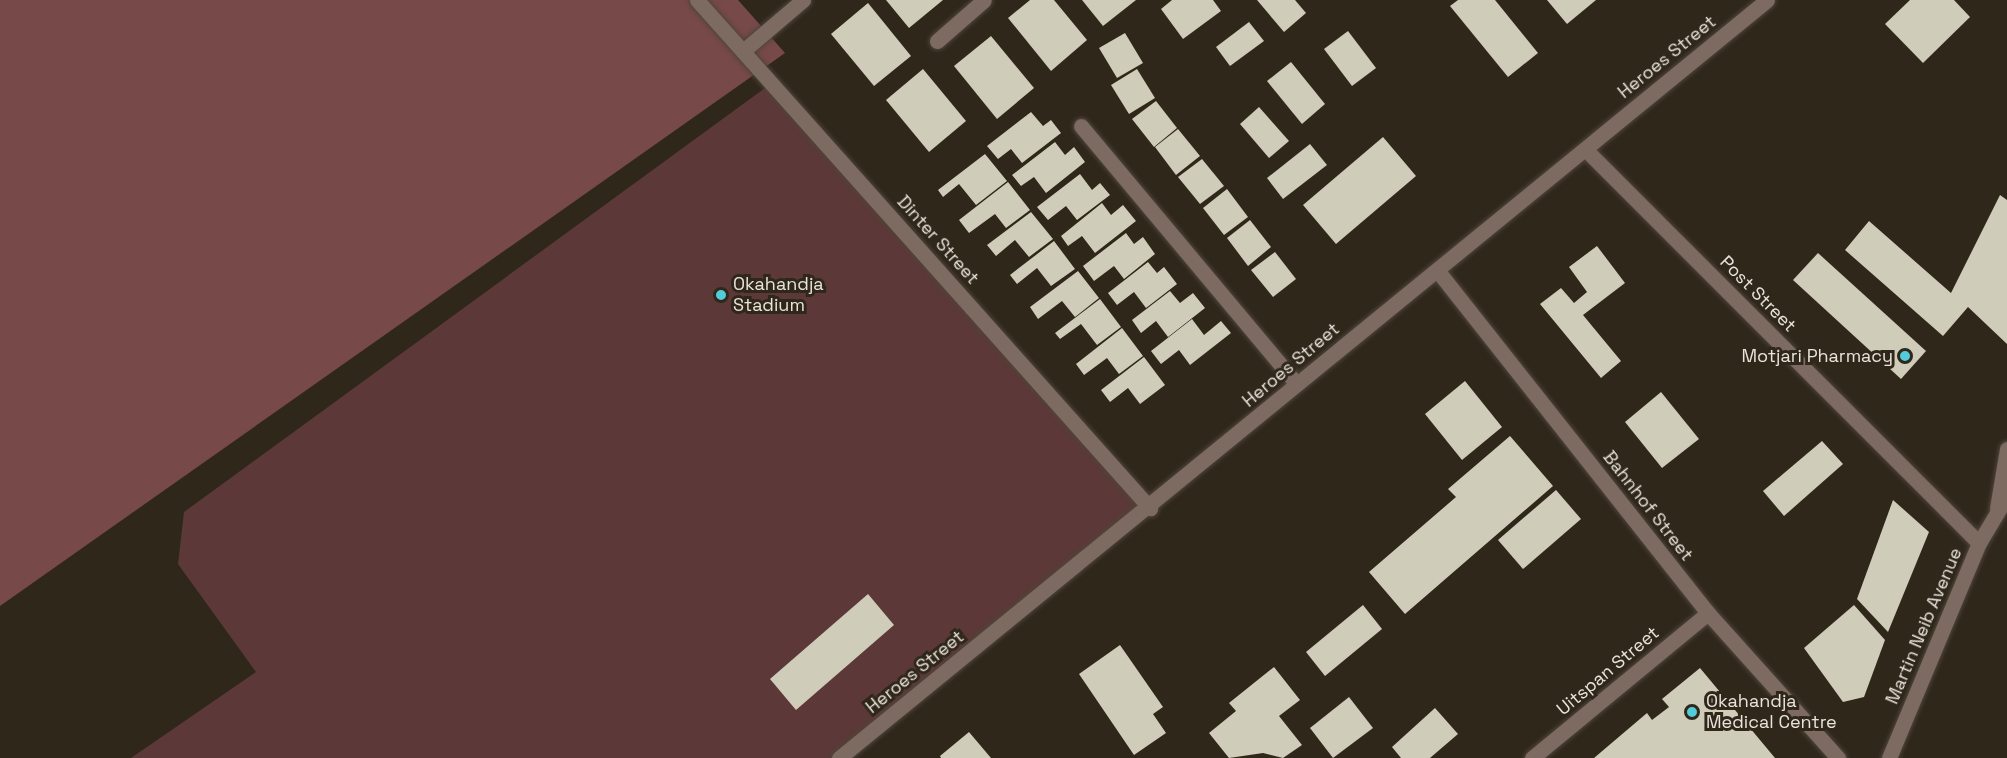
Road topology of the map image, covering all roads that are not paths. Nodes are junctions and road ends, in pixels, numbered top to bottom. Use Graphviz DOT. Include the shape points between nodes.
graph roads {
  1 [pos="697,0"];
  2 [pos="803,0"];
  3 [pos="984,0"];
  4 [pos="1767,0"];
  5 [pos="937,41"];
  6 [pos="743,51"];
  7 [pos="1081,126"];
  8 [pos="1585,149"];
  9 [pos="1437,270"];
  10 [pos="1298,384"];
  11 [pos="2007,449"];
  12 [pos="2007,496"];
  13 [pos="1150,508"];
  14 [pos="1997,511"];
  15 [pos="1980,543"];
  16 [pos="1708,613"];
  17 [pos="839,758"];
  18 [pos="1532,758"];
  19 [pos="1838,758"];
  20 [pos="1889,758"];
  1 -- 6 [label="street, Dinter Street"];
  2 -- 6 [label="street"];
  3 -- 5 [label="street"];
  4 -- 8 [label="street, Heroes Street"];
  6 -- 13 [label="street, Dinter Street"];
  7 -- 10 [label="street"];
  8 -- 9 [label="street, Heroes Street"];
  8 -- 15 [label="street, Post Street"];
  9 -- 10 [label="street, Heroes Street"];
  9 -- 16 [label="street, Bahnhof Street"];
  10 -- 13 [label="street, Heroes Street"];
  11 -- 14 [label="street, Martin Neib Avenue"];
  12 -- 14 [label="street, Martin Neib Avenue"];
  13 -- 17 [label="street, Heroes Street"];
  14 -- 15 [label="street, Martin Neib Avenue"];
  15 -- 20 [label="street, Martin Neib Avenue"];
  16 -- 18 [label="street, Uitspan Street"];
  16 -- 19 [label="street, Bahnhof Street"];
}
